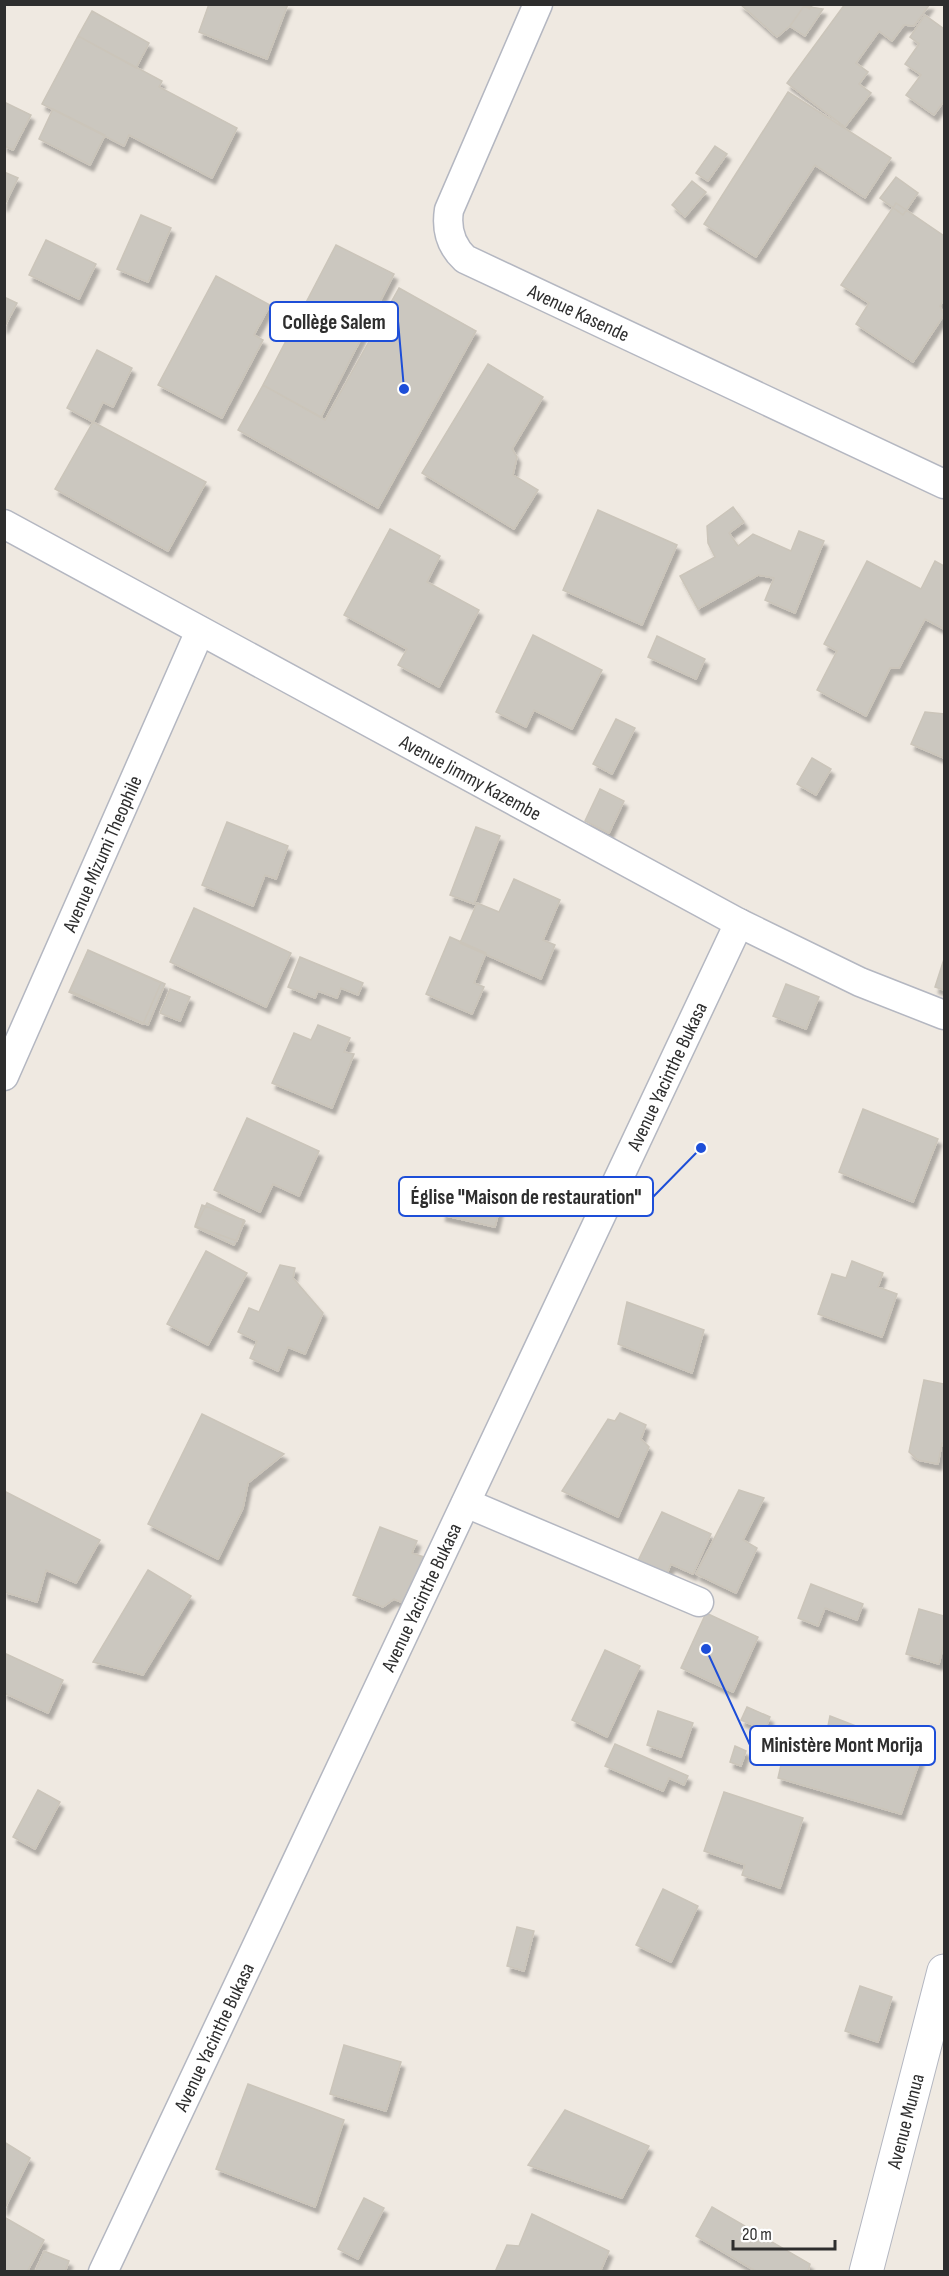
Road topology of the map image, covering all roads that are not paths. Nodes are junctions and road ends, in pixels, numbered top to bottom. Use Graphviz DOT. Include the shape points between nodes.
graph roads {
  1 [pos="538,4"];
  2 [pos="945,484"];
  3 [pos="4,524"];
  4 [pos="200,631"];
  5 [pos="739,923"];
  6 [pos="945,1015"];
  7 [pos="4,1076"];
  8 [pos="466,1503"];
  9 [pos="699,1602"];
  10 [pos="945,1971"];
  11 [pos="103,2271"];
  12 [pos="866,2271"];
  1 -- 2 [label="street, Avenue Kasende" via="449,210 448,228 459,252 465,259"];
  3 -- 4 [label="street, Avenue Jimmy Kazembe"];
  4 -- 5 [label="street, Avenue Jimmy Kazembe"];
  4 -- 7 [label="street, Avenue Mizumi Theophile"];
  5 -- 6 [label="street, Avenue Jimmy Kazembe" via="860,982"];
  5 -- 8 [label="street, Avenue Yacinthe Bukasa"];
  8 -- 9 [label="street"];
  8 -- 11 [label="street, Avenue Yacinthe Bukasa"];
  10 -- 12 [label="main road, Avenue Munua"];
}
